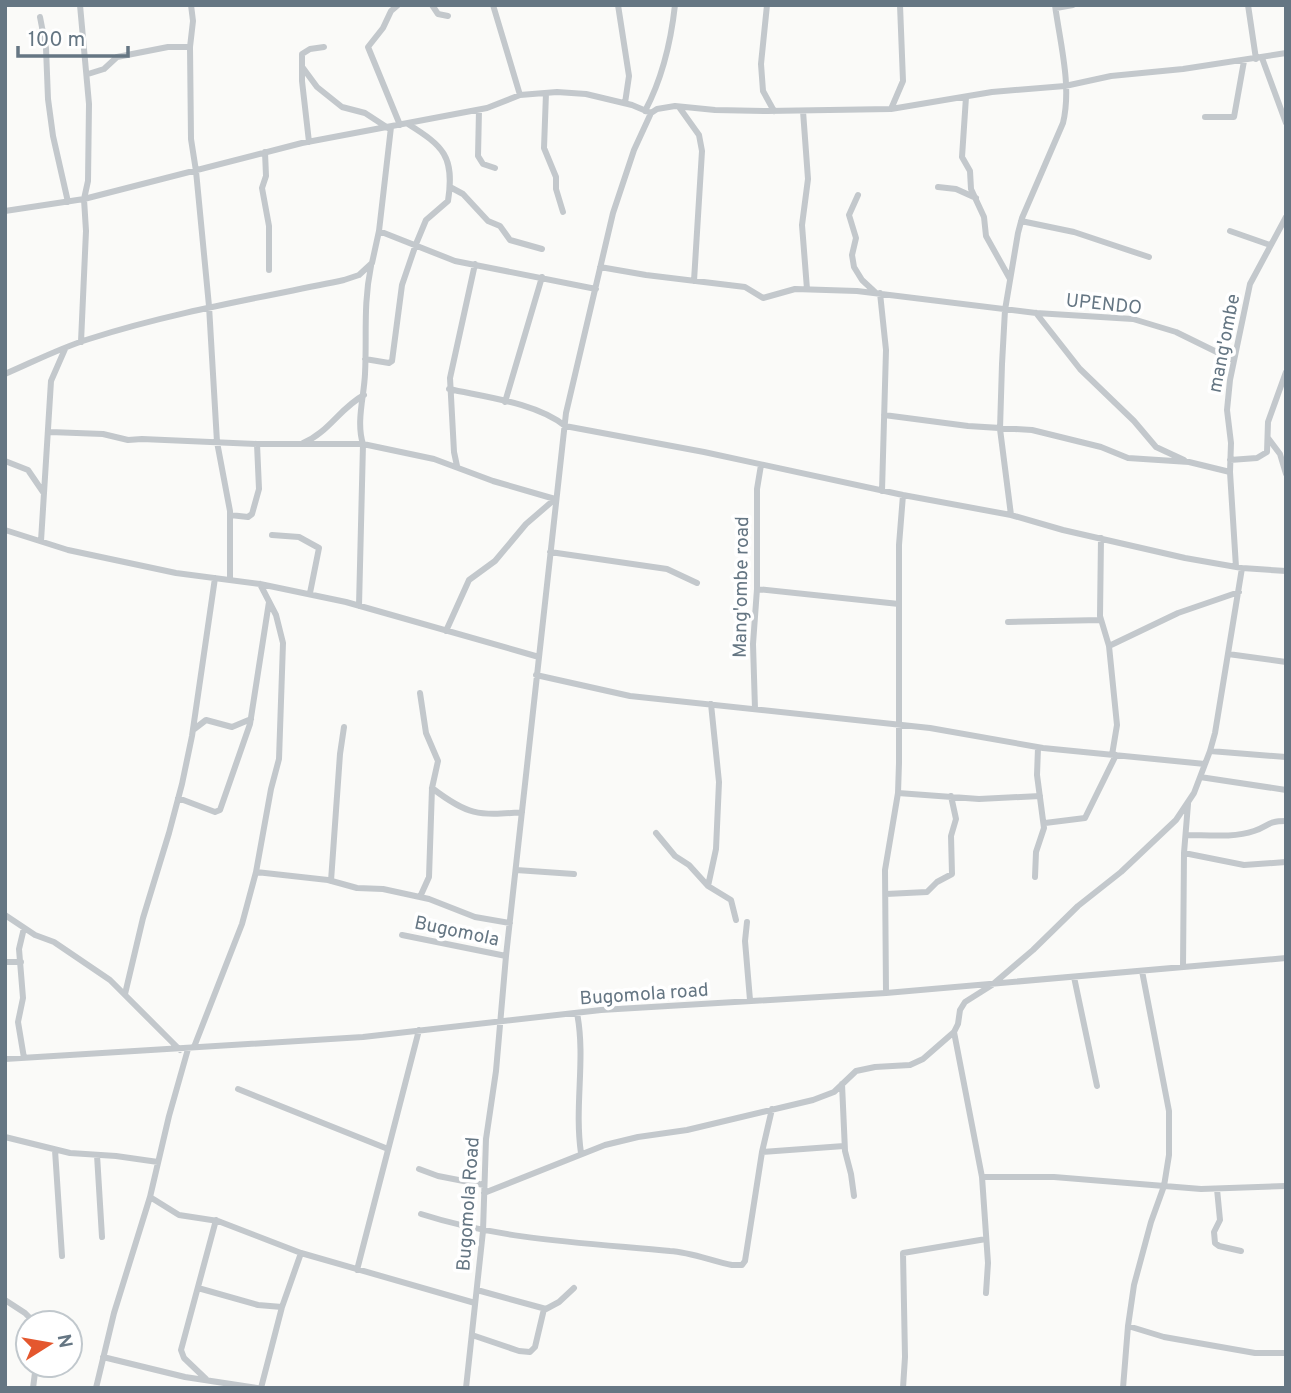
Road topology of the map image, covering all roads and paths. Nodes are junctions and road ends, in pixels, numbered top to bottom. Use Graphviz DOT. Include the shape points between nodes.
graph roads {
  1 [pos="80,5"];
  2 [pos="191,5"];
  3 [pos="398,5"];
  4 [pos="432,5"];
  5 [pos="493,5"];
  6 [pos="618,5"];
  7 [pos="675,5"];
  8 [pos="767,5"];
  9 [pos="900,5"];
  10 [pos="1073,5"];
  11 [pos="1248,5"];
  12 [pos="1056,6"];
  13 [pos="448,16"];
  14 [pos="40,17"];
  15 [pos="190,47"];
  16 [pos="324,47"];
  17 [pos="1286,53"];
  18 [pos="1259,58"];
  19 [pos="1244,61"];
  20 [pos="302,66"];
  21 [pos="88,74"];
  22 [pos="1065,86"];
  23 [pos="546,93"];
  24 [pos="520,95"];
  25 [pos="966,97"];
  26 [pos="625,103"];
  27 [pos="679,107"];
  28 [pos="891,109"];
  29 [pos="479,110"];
  30 [pos="774,111"];
  31 [pos="803,111"];
  32 [pos="648,112"];
  33 [pos="1206,117"];
  34 [pos="1286,123"];
  35 [pos="404,125"];
  36 [pos="389,127"];
  37 [pos="309,142"];
  38 [pos="265,152"];
  39 [pos="495,168"];
  40 [pos="196,171"];
  41 [pos="450,187"];
  42 [pos="938,187"];
  43 [pos="858,195"];
  44 [pos="976,198"];
  45 [pos="84,200"];
  46 [pos="68,202"];
  47 [pos="5,211"];
  48 [pos="563,212"];
  49 [pos="1286,217"];
  50 [pos="1021,221"];
  51 [pos="379,231"];
  52 [pos="1230,231"];
  53 [pos="416,244"];
  54 [pos="1270,245"];
  55 [pos="542,249"];
  56 [pos="1149,257"];
  57 [pos="475,264"];
  58 [pos="371,266"];
  59 [pos="600,267"];
  60 [pos="269,270"];
  61 [pos="542,277"];
  62 [pos="1010,279"];
  63 [pos="694,281"];
  64 [pos="596,289"];
  65 [pos="807,289"];
  66 [pos="878,293"];
  67 [pos="209,306"];
  68 [pos="1006,310"];
  69 [pos="1036,313"];
  70 [pos="81,342"];
  71 [pos="66,348"];
  72 [pos="365,359"];
  73 [pos="1233,360"];
  74 [pos="5,374"];
  75 [pos="1285,374"];
  76 [pos="449,389"];
  77 [pos="364,395"];
  78 [pos="505,402"];
  79 [pos="884,415"];
  80 [pos="565,426"];
  81 [pos="1000,429"];
  82 [pos="50,432"];
  83 [pos="1267,436"];
  84 [pos="217,443"];
  85 [pos="257,444"];
  86 [pos="363,444"];
  87 [pos="298,445"];
  88 [pos="1230,460"];
  89 [pos="5,461"];
  90 [pos="1189,463"];
  91 [pos="761,465"];
  92 [pos="457,466"];
  93 [pos="1230,472"];
  94 [pos="1286,474"];
  95 [pos="882,491"];
  96 [pos="44,494"];
  97 [pos="903,495"];
  98 [pos="555,499"];
  99 [pos="230,514"];
  100 [pos="1011,515"];
  101 [pos="5,530"];
  102 [pos="272,535"];
  103 [pos="1101,538"];
  104 [pos="41,541"];
  105 [pos="550,552"];
  106 [pos="1239,567"];
  107 [pos="1286,571"];
  108 [pos="215,578"];
  109 [pos="230,580"];
  110 [pos="697,583"];
  111 [pos="260,584"];
  112 [pos="757,589"];
  113 [pos="1239,592"];
  114 [pos="310,593"];
  115 [pos="269,600"];
  116 [pos="899,604"];
  117 [pos="359,606"];
  118 [pos="1101,620"];
  119 [pos="1007,622"];
  120 [pos="446,631"];
  121 [pos="1109,646"];
  122 [pos="1228,654"];
  123 [pos="539,657"];
  124 [pos="1286,662"];
  125 [pos="536,675"];
  126 [pos="420,693"];
  127 [pos="711,704"];
  128 [pos="755,709"];
  129 [pos="251,719"];
  130 [pos="899,726"];
  131 [pos="344,727"];
  132 [pos="193,730"];
  133 [pos="1038,748"];
  134 [pos="1210,751"];
  135 [pos="1114,755"];
  136 [pos="1286,757"];
  137 [pos="1205,764"];
  138 [pos="1200,777"];
  139 [pos="432,788"];
  140 [pos="1286,790"];
  141 [pos="898,793"];
  142 [pos="951,796"];
  143 [pos="1040,796"];
  144 [pos="178,799"];
  145 [pos="1189,802"];
  146 [pos="522,812"];
  147 [pos="1286,821"];
  148 [pos="1045,823"];
  149 [pos="656,833"];
  150 [pos="1186,835"];
  151 [pos="1184,853"];
  152 [pos="1286,862"];
  153 [pos="516,870"];
  154 [pos="256,872"];
  155 [pos="574,874"];
  156 [pos="1035,877"];
  157 [pos="331,881"];
  158 [pos="708,886"];
  159 [pos="886,894"];
  160 [pos="420,897"];
  161 [pos="5,915"];
  162 [pos="736,920"];
  163 [pos="747,922"];
  164 [pos="510,923"];
  165 [pos="24,928"];
  166 [pos="402,935"];
  167 [pos="506,956"];
  168 [pos="1286,958"];
  169 [pos="5,962"];
  170 [pos="21,962"];
  171 [pos="1182,967"];
  172 [pos="1286,967"];
  173 [pos="1142,971"];
  174 [pos="1074,977"];
  175 [pos="992,985"];
  176 [pos="886,993"];
  177 [pos="125,994"];
  178 [pos="750,1000"];
  179 [pos="577,1013"];
  180 [pos="501,1023"];
  181 [pos="419,1030"];
  182 [pos="954,1032"];
  183 [pos="191,1048"];
  184 [pos="180,1050"];
  185 [pos="24,1058"];
  186 [pos="5,1059"];
  187 [pos="842,1084"];
  188 [pos="1097,1086"];
  189 [pos="238,1089"];
  190 [pos="772,1109"];
  191 [pos="5,1137"];
  192 [pos="844,1146"];
  193 [pos="388,1149"];
  194 [pos="55,1150"];
  195 [pos="762,1152"];
  196 [pos="581,1153"];
  197 [pos="97,1155"];
  198 [pos="158,1162"];
  199 [pos="419,1169"];
  200 [pos="982,1177"];
  201 [pos="484,1185"];
  202 [pos="1164,1186"];
  203 [pos="1286,1186"];
  204 [pos="1217,1189"];
  205 [pos="484,1194"];
  206 [pos="854,1196"];
  207 [pos="150,1197"];
  208 [pos="421,1214"];
  209 [pos="216,1220"];
  210 [pos="483,1231"];
  211 [pos="102,1237"];
  212 [pos="986,1238"];
  213 [pos="1241,1251"];
  214 [pos="301,1253"];
  215 [pos="62,1256"];
  216 [pos="357,1270"];
  217 [pos="198,1287"];
  218 [pos="574,1288"];
  219 [pos="477,1290"];
  220 [pos="986,1293"];
  221 [pos="5,1300"];
  222 [pos="475,1303"];
  223 [pos="282,1307"];
  224 [pos="21,1309"];
  225 [pos="544,1309"];
  226 [pos="1128,1326"];
  227 [pos="472,1335"];
  228 [pos="1286,1353"];
  229 [pos="103,1357"];
  230 [pos="206,1379"];
  231 [pos="96,1388"];
  232 [pos="259,1388"];
  233 [pos="466,1388"];
  234 [pos="904,1388"];
  235 [pos="1123,1388"];
  1 -- 21 [label="street"];
  2 -- 15 [label="street"];
  3 -- 35 [label="street" via="368,47"];
  4 -- 13 [label="street" via="438,14"];
  5 -- 24 [label="street"];
  6 -- 26 [label="street" via="629,75"];
  7 -- 32 [label="street, Bugomola Road"];
  8 -- 30 [label="street" via="761,64 763,91"];
  9 -- 28 [label="street" via="903,81"];
  10 -- 12 [label="street"];
  11 -- 18 [label="street"];
  12 -- 22 [label="street"];
  14 -- 46 [label="street" via="53,136"];
  15 -- 21 [label="street" via="117,57 104,69"];
  15 -- 40 [label="street"];
  16 -- 20 [label="street" via="304,51"];
  17 -- 18 [label="street"];
  18 -- 19 [label="street"];
  18 -- 34 [label="street"];
  19 -- 22 [label="street" via="1111,76"];
  19 -- 33 [label="street" via="1234,117"];
  20 -- 36 [label="street" via="317,88 342,107"];
  20 -- 37 [label="street"];
  21 -- 45 [label="street" via="89,174"];
  22 -- 25 [label="street"];
  22 -- 50 [label="street" via="1063,123"];
  23 -- 24 [label="street"];
  23 -- 26 [label="street" via="586,94"];
  23 -- 48 [label="street" via="544,145"];
  24 -- 29 [label="street"];
  25 -- 28 [label="street"];
  25 -- 44 [label="street" via="961,155"];
  26 -- 32 [label="street"];
  27 -- 30 [label="street"];
  27 -- 32 [label="street"];
  27 -- 63 [label="street" via="699,135 702,151"];
  28 -- 31 [label="street"];
  29 -- 35 [label="street"];
  29 -- 39 [label="street" via="479,160"];
  30 -- 31 [label="street"];
  31 -- 65 [label="street" via="808,179 802,225"];
  32 -- 59 [label="street, Bugomola Road"];
  35 -- 36 [label="street"];
  35 -- 41 [label="street" via="432,139 443,151"];
  36 -- 37 [label="street"];
  36 -- 51 [label="street"];
  37 -- 38 [label="street"];
  38 -- 40 [label="street"];
  38 -- 60 [label="street" via="262,188 269,226"];
  40 -- 45 [label="street"];
  40 -- 67 [label="street"];
  41 -- 53 [label="street" via="448,201 426,220"];
  41 -- 55 [label="street" via="500,226 510,240"];
  42 -- 44 [label="street"];
  43 -- 66 [label="street" via="849,215 856,238 852,259 856,273"];
  44 -- 62 [label="street" via="986,236"];
  45 -- 46 [label="street"];
  45 -- 70 [label="street"];
  46 -- 47 [label="street"];
  49 -- 54 [label="street, mang'ombe"];
  50 -- 56 [label="street" via="1074,232"];
  50 -- 62 [label="street"];
  51 -- 53 [label="street"];
  51 -- 58 [label="street"];
  52 -- 54 [label="street"];
  53 -- 57 [label="street"];
  53 -- 72 [label="street" via="402,285 392,361"];
  54 -- 73 [label="street, mang'ombe" via="1250,284"];
  57 -- 61 [label="street"];
  57 -- 76 [label="street"];
  58 -- 67 [label="street" via="345,280"];
  58 -- 72 [label="street" via="364,305"];
  59 -- 63 [label="street, UPENDO"];
  59 -- 64 [label="street, Bugomola Road"];
  61 -- 64 [label="street"];
  61 -- 78 [label="street"];
  62 -- 68 [label="street"];
  63 -- 65 [label="street, UPENDO" via="745,287 763,298"];
  64 -- 80 [label="street, Bugomola Road"];
  65 -- 66 [label="street, UPENDO"];
  66 -- 68 [label="street, UPENDO"];
  66 -- 79 [label="street" via="886,349"];
  67 -- 70 [label="street"];
  67 -- 84 [label="street"];
  68 -- 69 [label="street, UPENDO"];
  68 -- 81 [label="street"];
  69 -- 73 [label="street, UPENDO" via="1133,319 1176,332"];
  69 -- 90 [label="street" via="1080,369 1156,447"];
  70 -- 71 [label="street"];
  71 -- 74 [label="street"];
  71 -- 82 [label="street" via="52,376"];
  72 -- 77 [label="street"];
  73 -- 88 [label="street, mang'ombe" via="1227,403"];
  75 -- 83 [label="street"];
  76 -- 78 [label="street"];
  76 -- 92 [label="street"];
  77 -- 86 [label="street"];
  77 -- 87 [label="street" via="319,435"];
  78 -- 80 [label="street" via="551,415"];
  79 -- 81 [label="street"];
  79 -- 95 [label="street"];
  80 -- 91 [label="street"];
  80 -- 98 [label="street, Bugomola Road"];
  81 -- 90 [label="street" via="1062,437 1133,459"];
  81 -- 100 [label="street"];
  82 -- 84 [label="street"];
  82 -- 96 [label="street"];
  83 -- 88 [label="street" via="1269,448 1264,455"];
  83 -- 94 [label="street" via="1280,454"];
  84 -- 85 [label="street"];
  84 -- 99 [label="street"];
  85 -- 87 [label="street"];
  85 -- 99 [label="street" via="259,489 252,514"];
  86 -- 87 [label="street"];
  86 -- 92 [label="street"];
  86 -- 117 [label="street"];
  88 -- 93 [label="street, mang'ombe"];
  89 -- 96 [label="street" via="28,470"];
  90 -- 93 [label="street"];
  91 -- 95 [label="street"];
  91 -- 112 [label="street, Mang'ombe road"];
  92 -- 98 [label="street"];
  93 -- 106 [label="street, mang'ombe"];
  95 -- 97 [label="street"];
  96 -- 104 [label="street"];
  97 -- 100 [label="street"];
  97 -- 116 [label="street"];
  98 -- 105 [label="street, Bugomola Road"];
  98 -- 120 [label="street" via="495,561 469,580"];
  99 -- 109 [label="street"];
  100 -- 103 [label="street"];
  101 -- 104 [label="street"];
  102 -- 114 [label="street" via="299,537 319,548"];
  103 -- 106 [label="street"];
  103 -- 118 [label="street"];
  104 -- 108 [label="street"];
  105 -- 110 [label="street" via="667,569"];
  105 -- 123 [label="street, Bugomola Road"];
  106 -- 107 [label="street"];
  106 -- 113 [label="street, mang'ombe"];
  108 -- 109 [label="street"];
  108 -- 132 [label="street"];
  109 -- 111 [label="street"];
  111 -- 114 [label="street"];
  111 -- 115 [label="street"];
  112 -- 116 [label="street"];
  112 -- 128 [label="street, Mang'ombe road"];
  113 -- 121 [label="street" via="1178,613"];
  113 -- 122 [label="street, mang'ombe"];
  114 -- 117 [label="street"];
  115 -- 129 [label="street"];
  115 -- 154 [label="street" via="283,643 279,751"];
  116 -- 130 [label="street"];
  117 -- 120 [label="street"];
  118 -- 119 [label="street"];
  118 -- 121 [label="street"];
  120 -- 123 [label="street"];
  121 -- 135 [label="street"];
  122 -- 124 [label="street"];
  122 -- 134 [label="street, mang'ombe"];
  123 -- 125 [label="street, Bugomola Road"];
  125 -- 127 [label="street" via="612,693"];
  125 -- 146 [label="street, Bugomola Road"];
  126 -- 139 [label="street" via="426,733 438,757"];
  127 -- 128 [label="street"];
  127 -- 158 [label="street" via="719,782 716,847"];
  128 -- 130 [label="street"];
  129 -- 132 [label="street" via="232,727 206,720"];
  129 -- 144 [label="street" via="220,811"];
  130 -- 133 [label="street" via="966,733"];
  130 -- 141 [label="street"];
  131 -- 157 [label="street"];
  132 -- 144 [label="street"];
  133 -- 135 [label="street"];
  133 -- 143 [label="street"];
  134 -- 136 [label="street"];
  134 -- 137 [label="street, mang'ombe"];
  135 -- 137 [label="street"];
  135 -- 148 [label="street" via="1086,818"];
  137 -- 138 [label="street, mang'ombe"];
  138 -- 140 [label="street"];
  138 -- 145 [label="street, mang'ombe"];
  139 -- 146 [label="street" via="468,811 492,815"];
  139 -- 160 [label="street" via="429,873"];
  141 -- 142 [label="street"];
  141 -- 159 [label="street" via="885,870"];
  142 -- 143 [label="street"];
  142 -- 159 [label="street" via="956,819 951,836 952,874 927,892"];
  143 -- 148 [label="street"];
  144 -- 177 [label="street"];
  145 -- 150 [label="street"];
  145 -- 175 [label="street" via="1152,843"];
  146 -- 153 [label="street, Bugomola Road"];
  147 -- 150 [label="street" via="1271,821 1252,832"];
  148 -- 156 [label="street" via="1036,852"];
  149 -- 158 [label="street"];
  150 -- 151 [label="street"];
  151 -- 152 [label="street" via="1244,865"];
  151 -- 171 [label="street"];
  153 -- 155 [label="street"];
  153 -- 164 [label="street, Bugomola Road"];
  154 -- 157 [label="street"];
  154 -- 183 [label="street" via="242,924"];
  157 -- 160 [label="street"];
  158 -- 162 [label="street" via="733,903"];
  159 -- 176 [label="street"];
  160 -- 164 [label="street" via="475,917"];
  161 -- 165 [label="street"];
  163 -- 178 [label="street"];
  164 -- 167 [label="street, Bugomola Road"];
  165 -- 170 [label="street"];
  165 -- 177 [label="street" via="65,950"];
  166 -- 167 [label="street, Bugomola"];
  167 -- 180 [label="street, Bugomola Road"];
  168 -- 171 [label="street, Bugomola road"];
  168 -- 172 [label="street"];
  169 -- 170 [label="street"];
  170 -- 185 [label="street" via="19,1023"];
  171 -- 173 [label="street, Bugomola road"];
  173 -- 174 [label="street, Bugomola road"];
  173 -- 202 [label="street" via="1169,1111"];
  174 -- 175 [label="street, Bugomola road"];
  174 -- 188 [label="street"];
  175 -- 176 [label="street, Bugomola road"];
  175 -- 182 [label="street" via="962,1005"];
  176 -- 178 [label="street, Bugomola road"];
  177 -- 184 [label="street"];
  178 -- 179 [label="street, Bugomola road"];
  179 -- 180 [label="street, Bugomola road"];
  179 -- 196 [label="street"];
  180 -- 181 [label="street, Bugomola road"];
  180 -- 201 [label="street, Bugomola Road"];
  181 -- 183 [label="street, Bugomola road"];
  181 -- 193 [label="street"];
  182 -- 187 [label="street" via="916,1063 859,1070"];
  182 -- 200 [label="street"];
  183 -- 184 [label="street, Bugomola road"];
  183 -- 198 [label="street"];
  184 -- 185 [label="street, Bugomola road"];
  185 -- 186 [label="street, Bugomola road"];
  187 -- 190 [label="street" via="819,1098"];
  187 -- 192 [label="street"];
  189 -- 193 [label="street"];
  190 -- 195 [label="street"];
  190 -- 196 [label="street" via="688,1130 624,1139"];
  191 -- 194 [label="street"];
  192 -- 195 [label="street"];
  192 -- 206 [label="street"];
  193 -- 216 [label="street"];
  194 -- 197 [label="street"];
  194 -- 215 [label="street"];
  195 -- 210 [label="street" via="742,1265 671,1251"];
  196 -- 205 [label="street"];
  197 -- 198 [label="street"];
  197 -- 211 [label="street"];
  198 -- 207 [label="street"];
  199 -- 201 [label="street"];
  200 -- 202 [label="street" via="1054,1177"];
  200 -- 212 [label="street"];
  201 -- 205 [label="street, Bugomola Road"];
  202 -- 204 [label="street"];
  202 -- 226 [label="street" via="1143,1248"];
  203 -- 204 [label="street"];
  204 -- 213 [label="street" via="1220,1220 1215,1243"];
  205 -- 210 [label="street, Bugomola Road"];
  207 -- 209 [label="street" via="176,1214"];
  207 -- 229 [label="street"];
  208 -- 210 [label="street"];
  209 -- 214 [label="street"];
  209 -- 217 [label="street"];
  210 -- 219 [label="street, Bugomola Road"];
  212 -- 220 [label="street"];
  212 -- 234 [label="street" via="902,1254"];
  214 -- 216 [label="street"];
  214 -- 223 [label="street"];
  216 -- 222 [label="street"];
  217 -- 223 [label="street" via="258,1305"];
  217 -- 230 [label="street" via="182,1353"];
  218 -- 225 [label="street"];
  219 -- 222 [label="street, Bugomola Road"];
  219 -- 225 [label="street"];
  221 -- 224 [label="street"];
  222 -- 227 [label="street, Bugomola Road"];
  223 -- 232 [label="street"];
  225 -- 227 [label="street" via="530,1352"];
  226 -- 228 [label="street" via="1255,1353"];
  226 -- 235 [label="street"];
  227 -- 233 [label="street, Bugomola Road"];
  229 -- 230 [label="street"];
  229 -- 231 [label="street"];
  230 -- 232 [label="street"];
}
